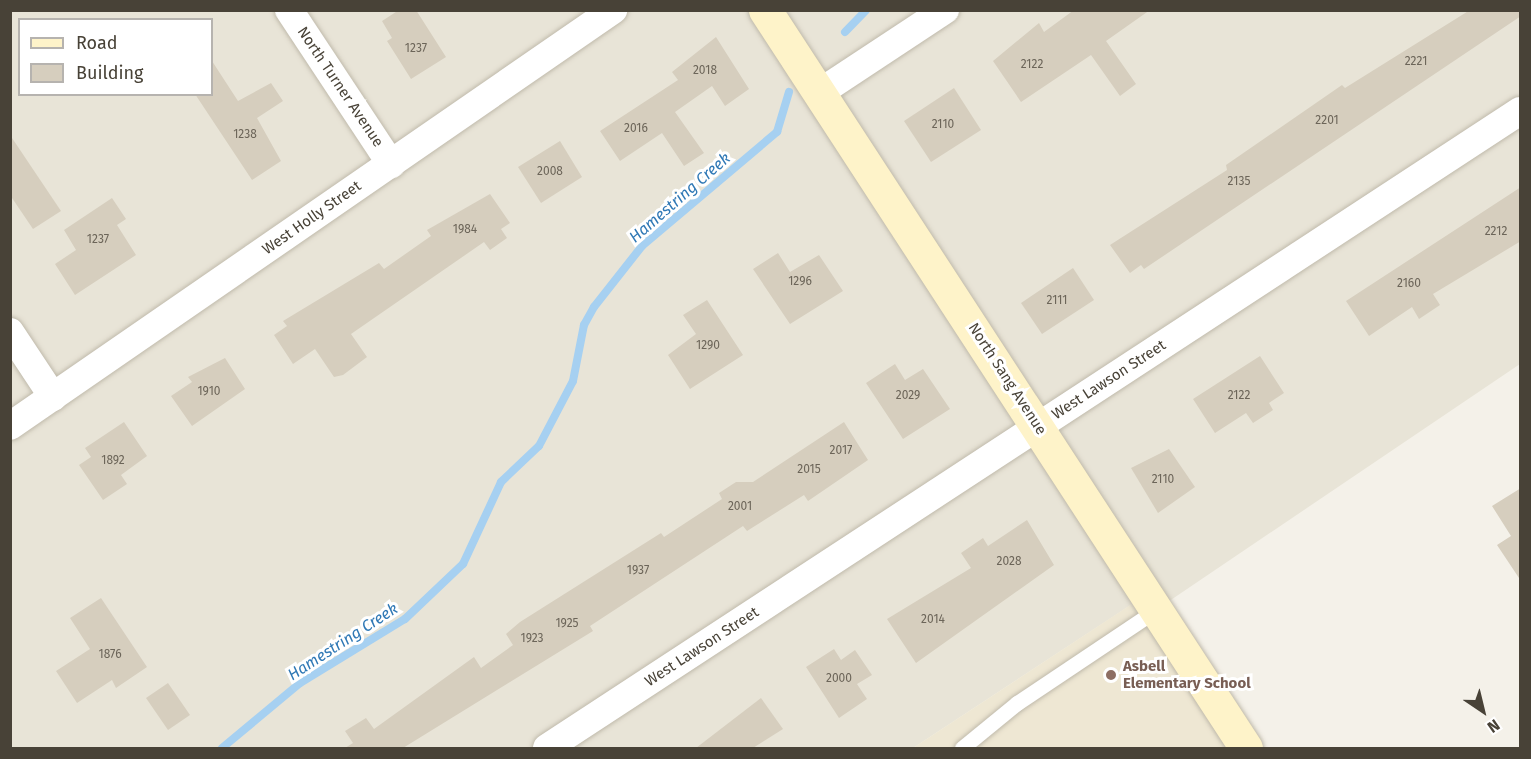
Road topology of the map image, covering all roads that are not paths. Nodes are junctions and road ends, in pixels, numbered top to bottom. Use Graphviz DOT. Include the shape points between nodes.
graph roads {
  1 [pos="289,10"];
  2 [pos="614,10"];
  3 [pos="765,10"];
  4 [pos="945,10"];
  5 [pos="819,93"];
  6 [pos="1521,111"];
  7 [pos="391,164"];
  8 [pos="10,332"];
  9 [pos="53,397"];
  10 [pos="10,426"];
  11 [pos="1038,426"];
  12 [pos="1156,610"];
  13 [pos="547,748"];
  14 [pos="962,748"];
  15 [pos="1246,748"];
  1 -- 7 [label="street, North Turner Avenue"];
  2 -- 7 [label="street, West Holly Street"];
  3 -- 5 [label="street, North Sang Avenue"];
  4 -- 5 [label="street"];
  5 -- 11 [label="street, North Sang Avenue"];
  6 -- 11 [label="street, West Lawson Street"];
  7 -- 9 [label="street, West Holly Street"];
  8 -- 9 [label="street"];
  9 -- 10 [label="street, West Holly Street"];
  11 -- 12 [label="street, North Sang Avenue"];
  11 -- 13 [label="street, West Lawson Street"];
  12 -- 14 [label="lane" via="1017,703"];
  12 -- 15 [label="street, North Sang Avenue"];
}
